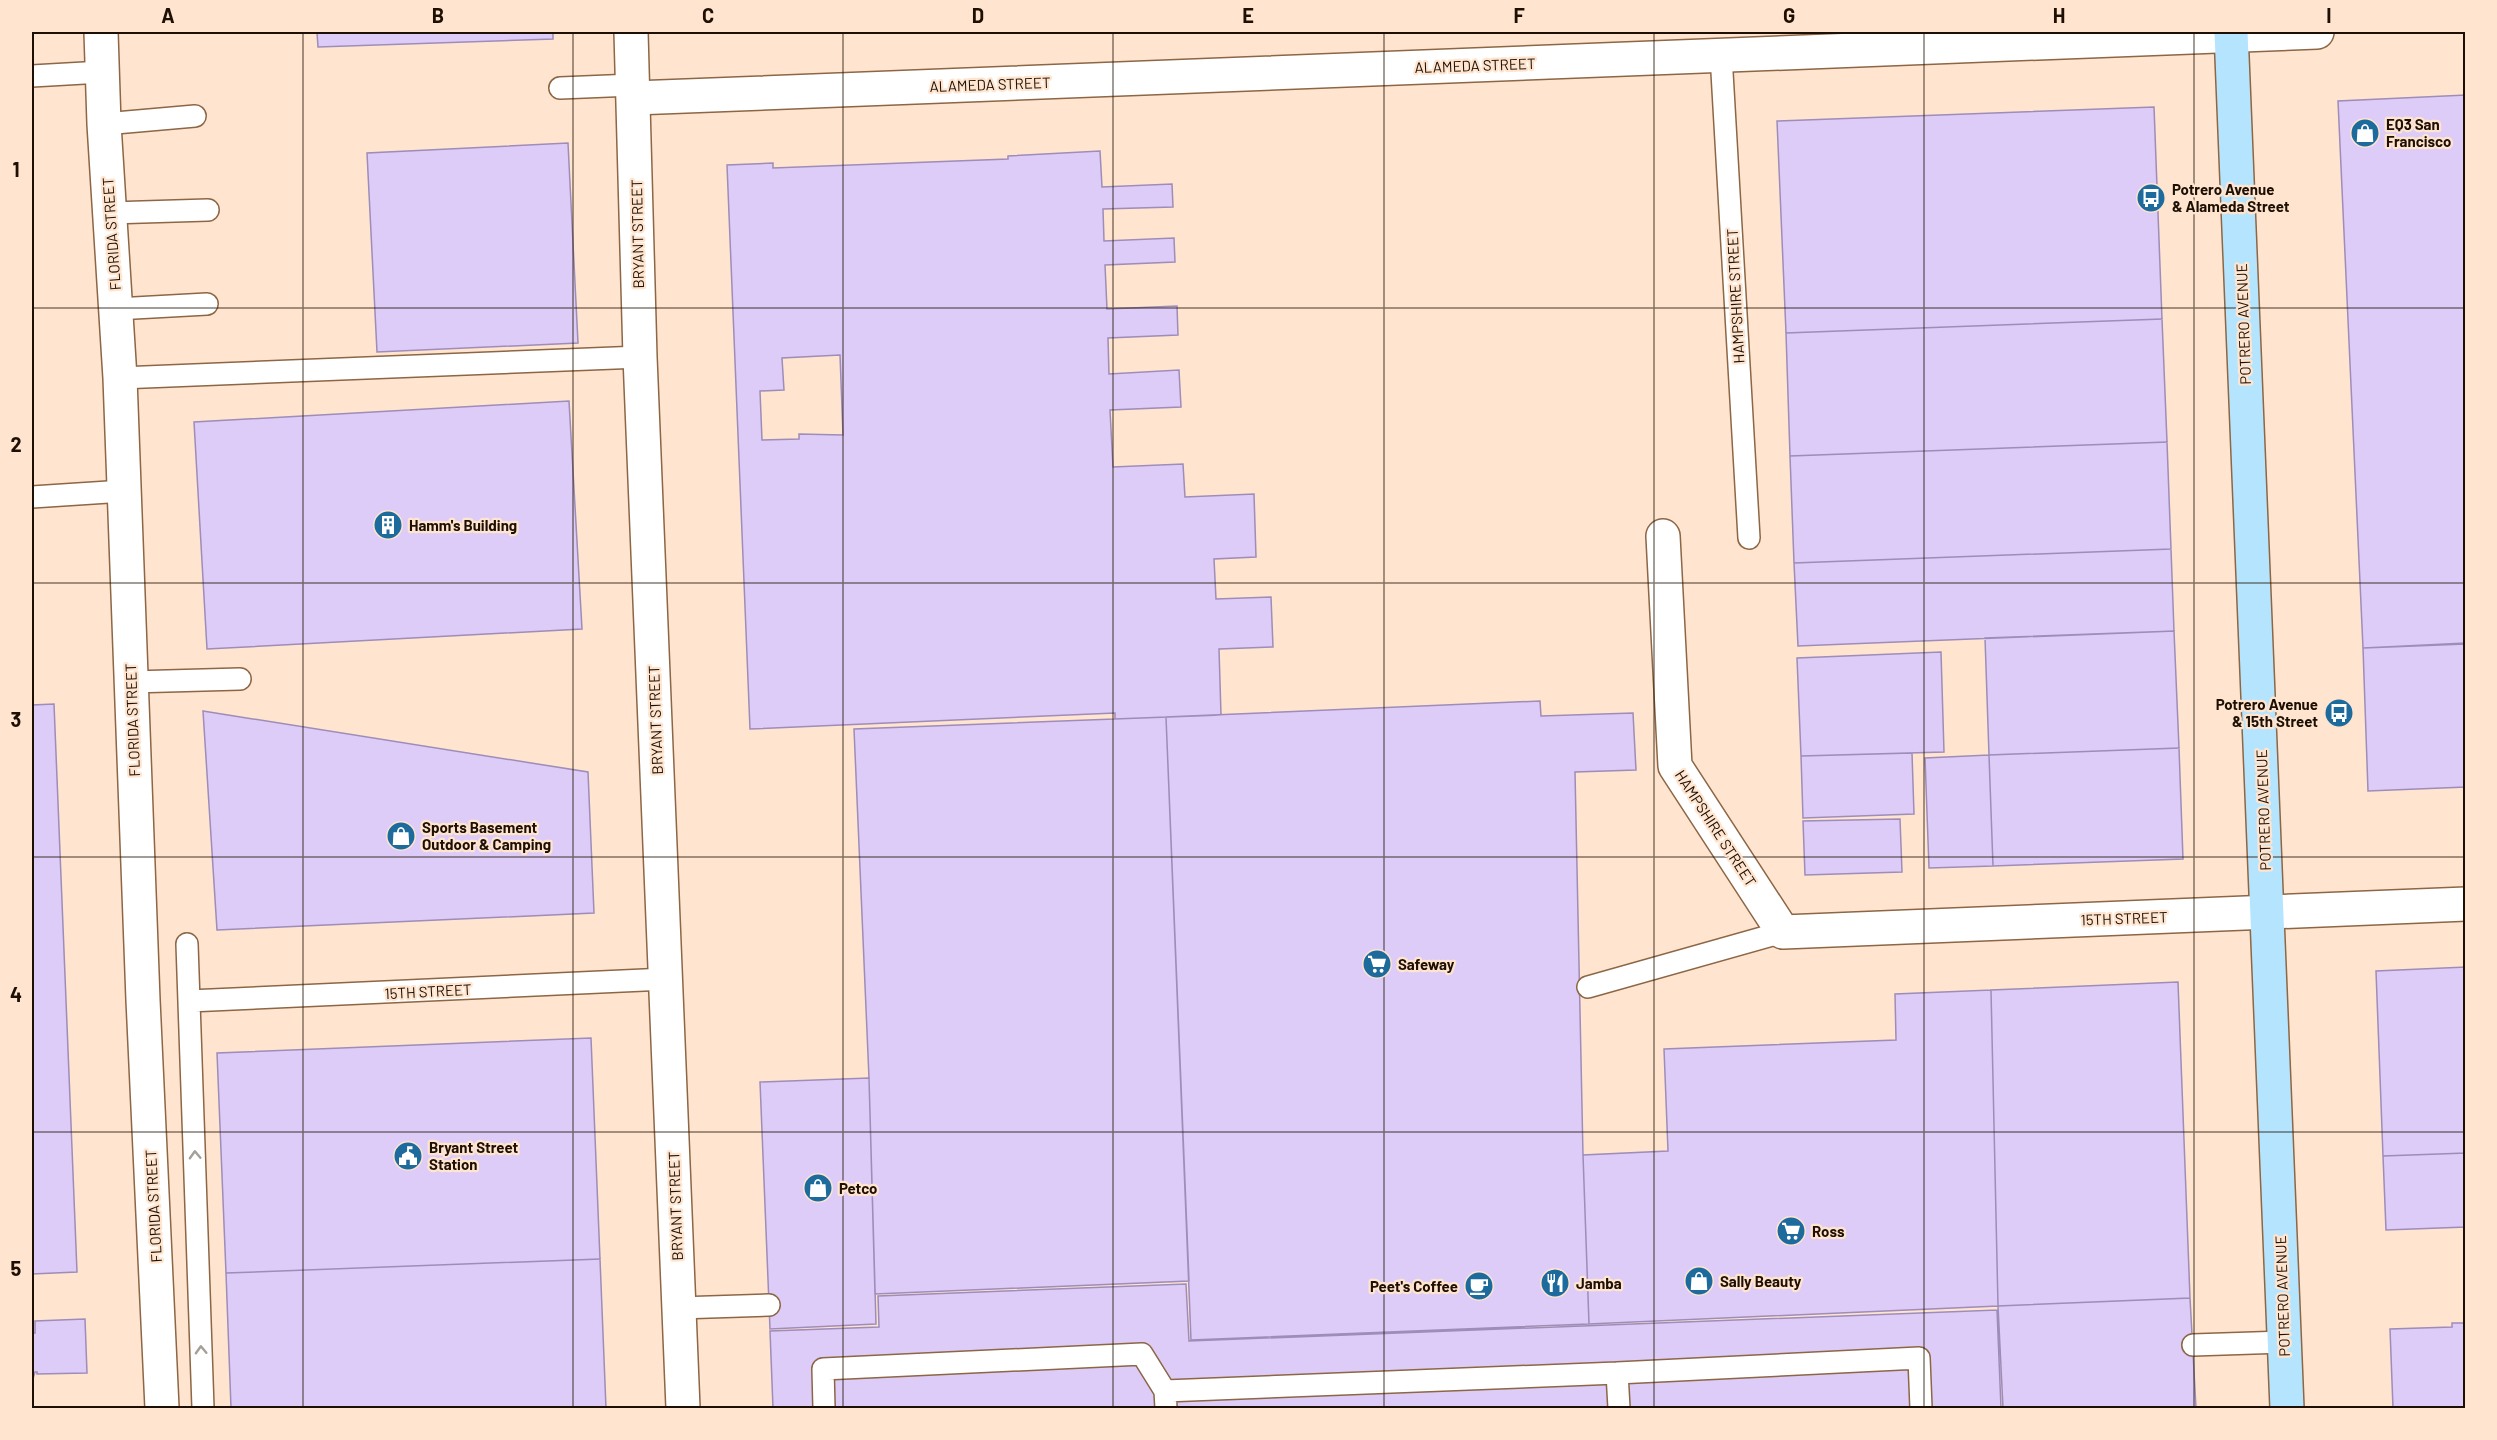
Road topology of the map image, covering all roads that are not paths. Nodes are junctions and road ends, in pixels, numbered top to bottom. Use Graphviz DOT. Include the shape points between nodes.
graph roads {
  1 [pos="101,32"];
  2 [pos="631,32"];
  3 [pos="2317,32"];
  4 [pos="2231,33"];
  5 [pos="1721,56"];
  6 [pos="102,72"];
  7 [pos="32,76"];
  8 [pos="560,88"];
  9 [pos="634,91"];
  10 [pos="195,116"];
  11 [pos="104,124"];
  12 [pos="208,210"];
  13 [pos="110,213"];
  14 [pos="207,304"];
  15 [pos="116,309"];
  16 [pos="640,357"];
  17 [pos="120,378"];
  18 [pos="124,491"];
  19 [pos="32,497"];
  20 [pos="1663,536"];
  21 [pos="1749,538"];
  22 [pos="240,679"];
  23 [pos="131,682"];
  24 [pos="2466,904"];
  25 [pos="2267,912"];
  26 [pos="1783,932"];
  27 [pos="187,944"];
  28 [pos="666,980"];
  29 [pos="1588,987"];
  30 [pos="189,1001"];
  31 [pos="769,1305"];
  32 [pos="679,1308"];
  33 [pos="2284,1342"];
  34 [pos="2193,1345"];
  35 [pos="1617,1373"];
  36 [pos="1222,1399"];
  37 [pos="1166,1400"];
  38 [pos="162,1408"];
  39 [pos="203,1408"];
  40 [pos="683,1408"];
  41 [pos="824,1408"];
  42 [pos="1619,1408"];
  43 [pos="1921,1408"];
  44 [pos="2287,1408"];
  1 -- 6 [label="street, FLORIDA STREET"];
  2 -- 9 [label="street, BRYANT STREET"];
  3 -- 4 [label="street, ALAMEDA STREET"];
  4 -- 5 [label="street, ALAMEDA STREET"];
  4 -- 25 [label="main road, POTRERO AVENUE"];
  5 -- 9 [label="street, ALAMEDA STREET"];
  5 -- 21 [label="lane, HAMPSHIRE STREET"];
  6 -- 7 [label="lane"];
  6 -- 11 [label="street, FLORIDA STREET"];
  8 -- 9 [label="lane"];
  9 -- 16 [label="street, BRYANT STREET"];
  10 -- 11 [label="lane"];
  11 -- 13 [label="street, FLORIDA STREET"];
  12 -- 13 [label="lane"];
  13 -- 15 [label="street, FLORIDA STREET"];
  14 -- 15 [label="lane"];
  15 -- 17 [label="street, FLORIDA STREET"];
  16 -- 17 [label="lane"];
  16 -- 28 [label="street, BRYANT STREET"];
  17 -- 18 [label="street, FLORIDA STREET"];
  18 -- 19 [label="lane"];
  18 -- 23 [label="street, FLORIDA STREET"];
  20 -- 26 [label="street, HAMPSHIRE STREET" via="1675,766"];
  22 -- 23 [label="lane"];
  23 -- 38 [label="street, FLORIDA STREET"];
  24 -- 25 [label="street, 15TH STREET"];
  25 -- 26 [label="street, 15TH STREET"];
  25 -- 33 [label="main road, POTRERO AVENUE"];
  26 -- 29 [label="lane"];
  27 -- 30 [label="lane"];
  28 -- 30 [label="lane, 15TH STREET"];
  28 -- 32 [label="street, BRYANT STREET"];
  39 -- 30 [label="lane, one-way"];
  31 -- 32 [label="lane"];
  32 -- 40 [label="street, BRYANT STREET"];
  33 -- 34 [label="lane"];
  33 -- 44 [label="main road, POTRERO AVENUE"];
  35 -- 36 [label="lane"];
  35 -- 42 [label="lane"];
  35 -- 43 [label="lane" via="1919,1358"];
  36 -- 37 [label="lane"];
  37 -- 41 [label="lane" via="1142,1354 823,1369"];
}
